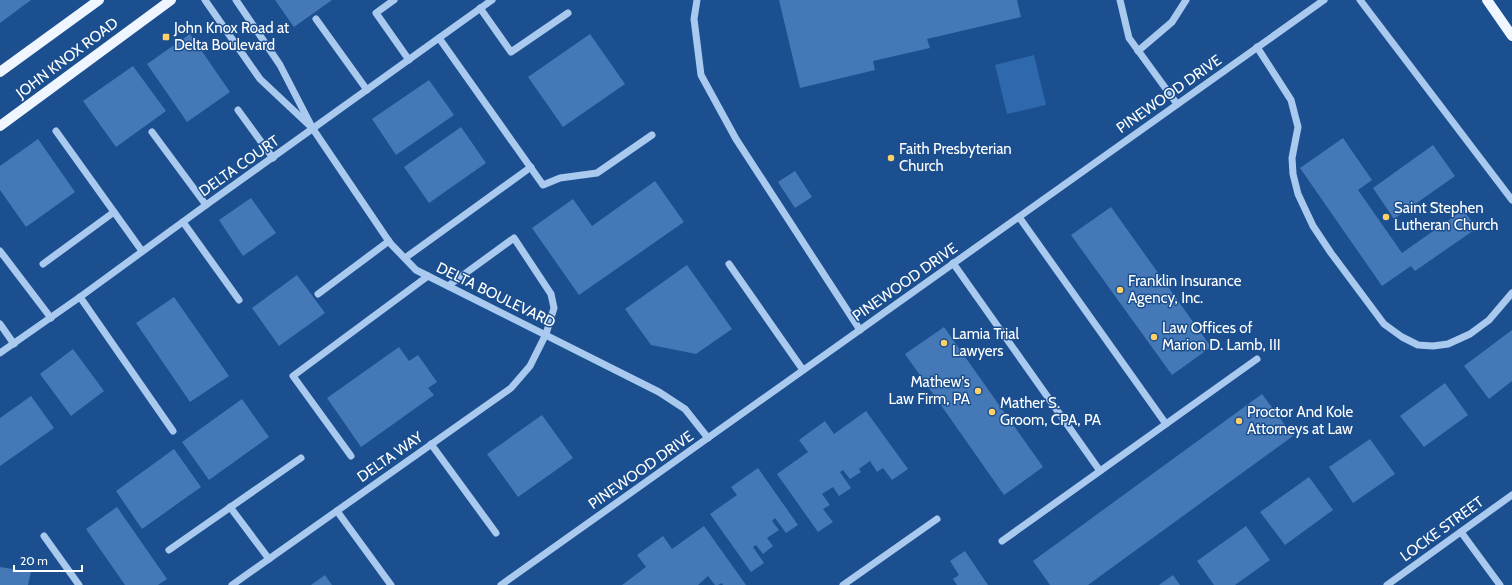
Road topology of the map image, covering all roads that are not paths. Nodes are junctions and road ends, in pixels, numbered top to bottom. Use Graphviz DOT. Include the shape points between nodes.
graph roads {
  1 [pos="99,0"];
  2 [pos="171,0"];
  3 [pos="205,0"];
  4 [pos="236,0"];
  5 [pos="394,0"];
  6 [pos="492,0"];
  7 [pos="697,0"];
  8 [pos="1120,0"];
  9 [pos="1186,0"];
  10 [pos="1324,0"];
  11 [pos="1360,0"];
  12 [pos="1487,0"];
  13 [pos="480,8"];
  14 [pos="568,13"];
  15 [pos="316,20"];
  16 [pos="1512,36"];
  17 [pos="439,38"];
  18 [pos="1258,47"];
  19 [pos="1138,51"];
  20 [pos="409,60"];
  21 [pos="0,72"];
  22 [pos="367,90"];
  23 [pos="1177,104"];
  24 [pos="238,110"];
  25 [pos="0,126"];
  26 [pos="313,129"];
  27 [pos="56,131"];
  28 [pos="152,132"];
  29 [pos="652,135"];
  30 [pos="273,158"];
  31 [pos="531,167"];
  32 [pos="1512,200"];
  33 [pos="206,205"];
  34 [pos="114,212"];
  35 [pos="1019,217"];
  36 [pos="183,222"];
  37 [pos="389,241"];
  38 [pos="0,251"];
  39 [pos="142,251"];
  40 [pos="404,258"];
  41 [pos="953,263"];
  42 [pos="43,264"];
  43 [pos="729,264"];
  44 [pos="428,276"];
  45 [pos="448,286"];
  46 [pos="1512,293"];
  47 [pos="318,294"];
  48 [pos="80,297"];
  49 [pos="239,300"];
  50 [pos="51,318"];
  51 [pos="0,324"];
  52 [pos="860,330"];
  53 [pos="546,334"];
  54 [pos="14,344"];
  55 [pos="0,353"];
  56 [pos="1257,359"];
  57 [pos="803,370"];
  58 [pos="1166,424"];
  59 [pos="173,431"];
  60 [pos="708,438"];
  61 [pos="431,444"];
  62 [pos="351,456"];
  63 [pos="301,458"];
  64 [pos="1100,471"];
  65 [pos="1512,495"];
  66 [pos="230,507"];
  67 [pos="337,511"];
  68 [pos="937,519"];
  69 [pos="1461,532"];
  70 [pos="496,533"];
  71 [pos="44,536"];
  72 [pos="1002,541"];
  73 [pos="170,550"];
  74 [pos="269,559"];
  75 [pos="78,585"];
  76 [pos="232,585"];
  77 [pos="391,585"];
  78 [pos="501,585"];
  79 [pos="842,585"];
  80 [pos="1387,585"];
  81 [pos="1500,585"];
  1 -- 21 [label="main road, JOHN KNOX ROAD"];
  2 -- 25 [label="main road, JOHN KNOX ROAD"];
  3 -- 26 [label="street, DELTA BOULEVARD" via="260,79"];
  4 -- 26 [label="street, DELTA BOULEVARD" via="280,65"];
  5 -- 20 [label="street" via="376,13"];
  6 -- 13 [label="street, DELTA COURT"];
  7 -- 52 [label="street" via="694,19 701,75 736,139"];
  8 -- 19 [label="street" via="1129,38"];
  9 -- 19 [label="street" via="1172,22"];
  10 -- 18 [label="street, PINEWOOD DRIVE"];
  11 -- 32 [label="street"];
  12 -- 16 [label="main road"];
  13 -- 14 [label="street" via="511,52"];
  13 -- 17 [label="street, DELTA COURT"];
  15 -- 22 [label="street"];
  17 -- 20 [label="street, DELTA COURT"];
  17 -- 31 [label="street"];
  18 -- 23 [label="street, PINEWOOD DRIVE"];
  18 -- 46 [label="street" via="1291,100 1298,127 1292,158 1298,194 1313,226 1384,324 1418,345 1448,344 1470,334 1489,320"];
  19 -- 23 [label="street"];
  20 -- 22 [label="street, DELTA COURT"];
  22 -- 26 [label="street, DELTA COURT"];
  23 -- 35 [label="street, PINEWOOD DRIVE"];
  24 -- 30 [label="street"];
  26 -- 30 [label="street, DELTA COURT"];
  26 -- 37 [label="street, DELTA BOULEVARD"];
  27 -- 34 [label="street"];
  28 -- 33 [label="street"];
  29 -- 31 [label="street" via="597,174 560,178 543,185"];
  30 -- 33 [label="street, DELTA COURT"];
  31 -- 40 [label="street"];
  33 -- 36 [label="street, DELTA COURT"];
  34 -- 39 [label="street"];
  34 -- 42 [label="street"];
  35 -- 41 [label="street, PINEWOOD DRIVE"];
  35 -- 58 [label="street"];
  36 -- 39 [label="street, DELTA COURT"];
  36 -- 49 [label="street"];
  37 -- 40 [label="street, DELTA BOULEVARD"];
  37 -- 47 [label="street"];
  38 -- 50 [label="street"];
  39 -- 48 [label="street, DELTA COURT"];
  40 -- 44 [label="street, DELTA BOULEVARD" via="416,270"];
  41 -- 52 [label="street, PINEWOOD DRIVE"];
  41 -- 64 [label="street"];
  43 -- 57 [label="street"];
  44 -- 45 [label="street, DELTA BOULEVARD"];
  44 -- 62 [label="street" via="293,376"];
  45 -- 53 [label="street, DELTA BOULEVARD"];
  45 -- 53 [label="street, DELTA WAY" via="514,238 551,294 554,308"];
  48 -- 50 [label="street, DELTA COURT"];
  48 -- 59 [label="street"];
  50 -- 54 [label="street, DELTA COURT"];
  51 -- 54 [label="street"];
  52 -- 57 [label="street, PINEWOOD DRIVE"];
  53 -- 60 [label="street, DELTA BOULEVARD" via="659,392 685,409"];
  53 -- 61 [label="street, DELTA WAY" via="530,366 511,388"];
  54 -- 55 [label="street, DELTA COURT"];
  56 -- 58 [label="street"];
  57 -- 60 [label="street, PINEWOOD DRIVE"];
  58 -- 64 [label="street"];
  60 -- 78 [label="street, PINEWOOD DRIVE"];
  61 -- 67 [label="street, DELTA WAY"];
  61 -- 70 [label="street"];
  63 -- 66 [label="street"];
  64 -- 72 [label="street"];
  65 -- 69 [label="street, LOCKE STREET"];
  66 -- 73 [label="street"];
  66 -- 74 [label="street"];
  67 -- 74 [label="street, DELTA WAY"];
  67 -- 77 [label="street"];
  68 -- 79 [label="street"];
  69 -- 80 [label="street, LOCKE STREET"];
  69 -- 81 [label="street"];
  71 -- 75 [label="street"];
  74 -- 76 [label="street, DELTA WAY"];
}
